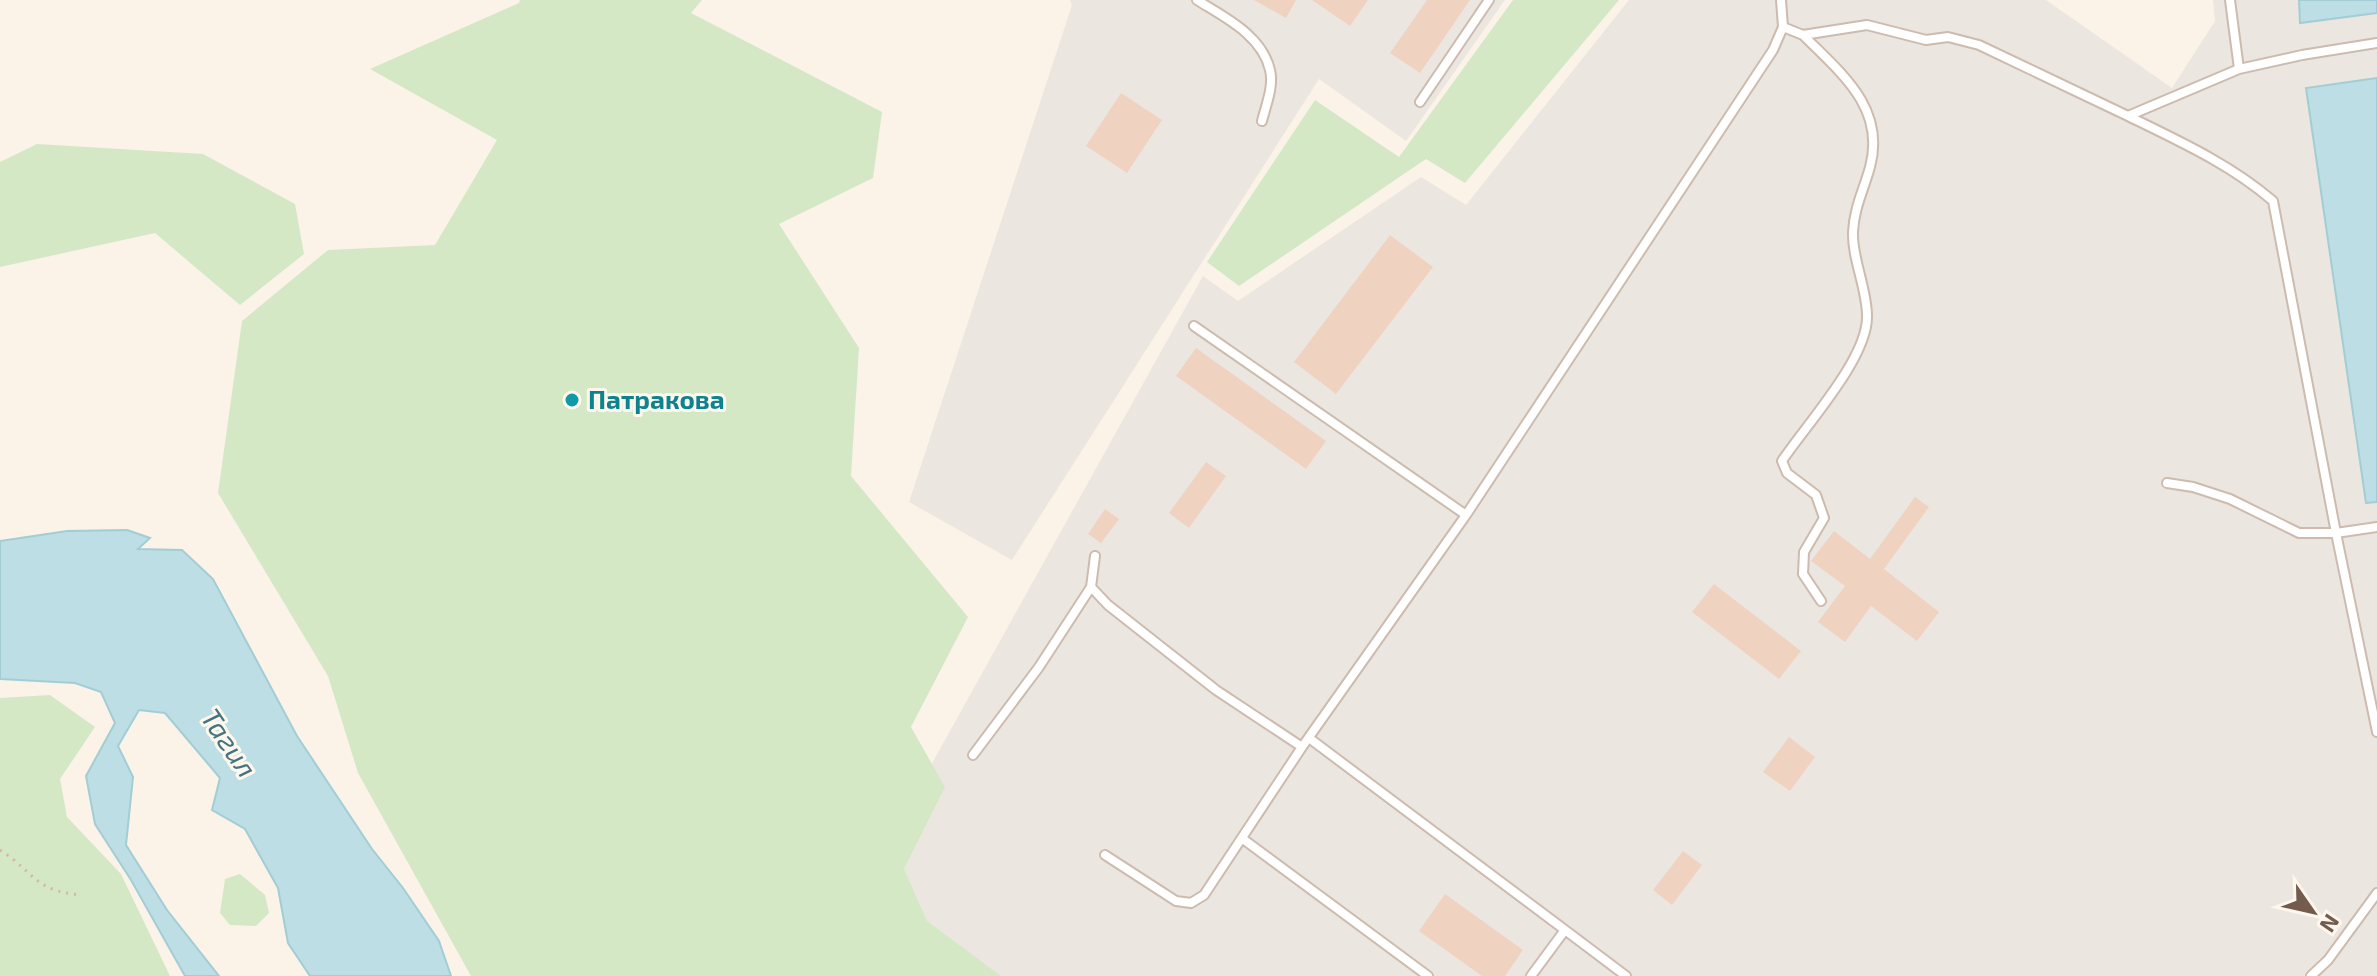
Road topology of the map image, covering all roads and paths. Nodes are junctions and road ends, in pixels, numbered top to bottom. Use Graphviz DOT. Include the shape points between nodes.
graph roads {
  1 [pos="1197,0"];
  2 [pos="1489,0"];
  3 [pos="1781,0"];
  4 [pos="2230,0"];
  5 [pos="1783,27"];
  6 [pos="1803,35"];
  7 [pos="2377,43"];
  8 [pos="2239,69"];
  9 [pos="1420,102"];
  10 [pos="2128,116"];
  11 [pos="1262,121"];
  12 [pos="1194,326"];
  13 [pos="2167,483"];
  14 [pos="1466,515"];
  15 [pos="2377,527"];
  16 [pos="2336,533"];
  17 [pos="1095,556"];
  18 [pos="1091,587"];
  19 [pos="1821,601"];
  20 [pos="2377,732"];
  21 [pos="1309,738"];
  22 [pos="1302,747"];
  23 [pos="973,755"];
  24 [pos="1243,839"];
  25 [pos="0,850"];
  26 [pos="1105,855"];
  27 [pos="2377,893"];
  28 [pos="82,895"];
  29 [pos="1565,930"];
  30 [pos="1428,976"];
  31 [pos="1531,976"];
  32 [pos="1626,976"];
  33 [pos="2311,976"];
  1 -- 11 [label="lane" via="1240,27 1260,50 1270,70"];
  2 -- 9 [label="lane"];
  3 -- 5 [label="lane"];
  4 -- 8 [label="lane"];
  5 -- 6 [label="lane"];
  5 -- 14 [label="lane" via="1773,50"];
  6 -- 10 [label="lane" via="1867,25 1926,40 1958,39"];
  6 -- 19 [label="lane" via="1869,111 1875,140 1857,199 1853,235 1867,318 1863,341 1782,461 1787,473 1816,495 1824,518 1804,552 1803,574"];
  7 -- 8 [label="lane"];
  8 -- 10 [label="lane"];
  10 -- 16 [label="lane" via="2212,158 2273,201"];
  12 -- 14 [label="lane"];
  13 -- 16 [label="lane" via="2230,499 2299,533"];
  14 -- 21 [label="lane"];
  15 -- 16 [label="lane"];
  16 -- 20 [label="lane"];
  17 -- 18 [label="lane"];
  18 -- 22 [label="lane" via="1216,690"];
  18 -- 23 [label="lane"];
  21 -- 22 [label="lane"];
  21 -- 29 [label="lane"];
  22 -- 24 [label="lane"];
  24 -- 26 [label="lane" via="1204,895 1191,903 1176,901"];
  24 -- 30 [label="lane"];
  25 -- 28 [label="path" via="40,885"];
  27 -- 33 [label="lane"];
  29 -- 31 [label="lane"];
  29 -- 32 [label="lane"];
}
